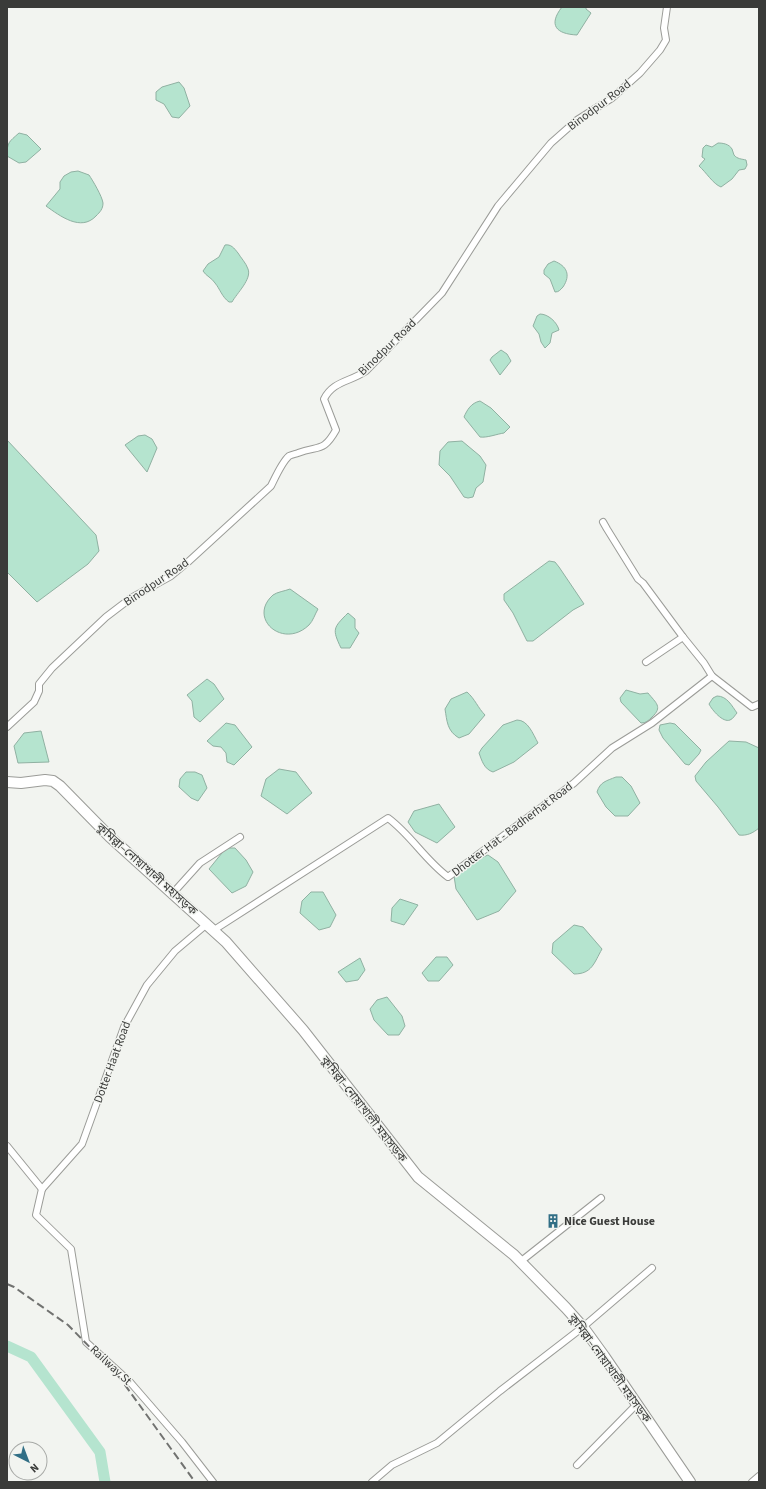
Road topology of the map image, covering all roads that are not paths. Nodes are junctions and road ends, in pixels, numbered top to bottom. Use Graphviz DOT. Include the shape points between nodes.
graph roads {
  1 [pos="666,7"];
  2 [pos="603,522"];
  3 [pos="683,637"];
  4 [pos="646,662"];
  5 [pos="712,676"];
  6 [pos="759,704"];
  7 [pos="7,727"];
  8 [pos="7,782"];
  9 [pos="240,837"];
  10 [pos="173,893"];
  11 [pos="211,927"];
  12 [pos="7,1146"];
  13 [pos="42,1188"];
  14 [pos="601,1198"];
  15 [pos="520,1262"];
  16 [pos="652,1268"];
  17 [pos="583,1327"];
  18 [pos="636,1404"];
  19 [pos="577,1465"];
  20 [pos="759,1476"];
  21 [pos="213,1482"];
  22 [pos="372,1482"];
  23 [pos="690,1482"];
  24 [pos="752,1482"];
  1 -- 7 [label="street, Binodpur Road" via="666,40 640,74 612,98 577,120 551,143 498,206 442,293 366,371 358,377 335,385 327,393 324,399 336,430 331,439 321,448 289,456 271,486 188,562 171,576 131,598 106,617 52,668 39,684 34,702"];
  2 -- 3 [label="street" via="638,579"];
  3 -- 4 [label="street"];
  3 -- 5 [label="street"];
  5 -- 6 [label="street" via="752,707"];
  5 -- 11 [label="street, Dhotter Hat - Badherhat Road" via="652,723 612,748 574,783 448,878 398,825 388,818"];
  8 -- 10 [label="highway, কুমিল্লা–নোয়াখালী মহাসড়ক" via="53,781 110,837"];
  9 -- 10 [label="street" via="200,863"];
  10 -- 11 [label="highway, কুমিল্লা–নোয়াখালী মহাসড়ক"];
  11 -- 13 [label="street, Dotter Haat Road" via="175,951 147,985 124,1027 82,1144"];
  11 -- 15 [label="highway, কুমিল্লা–নোয়াখালী মহাসড়ক" via="277,999 418,1177"];
  12 -- 13 [label="street"];
  13 -- 21 [label="street, Railway St" via="36,1215 71,1249 86,1342 130,1382"];
  14 -- 15 [label="street"];
  15 -- 17 [label="highway, কুমিল্লা–নোয়াখালী মহাসড়ক"];
  16 -- 17 [label="street"];
  17 -- 18 [label="highway, কুমিল্লা–নোয়াখালী মহাসড়ক"];
  17 -- 22 [label="street" via="437,1443 392,1464"];
  18 -- 19 [label="street"];
  18 -- 23 [label="highway, কুমিল্লা–নোয়াখালী মহাসড়ক"];
  20 -- 24 [label="street"];
}
